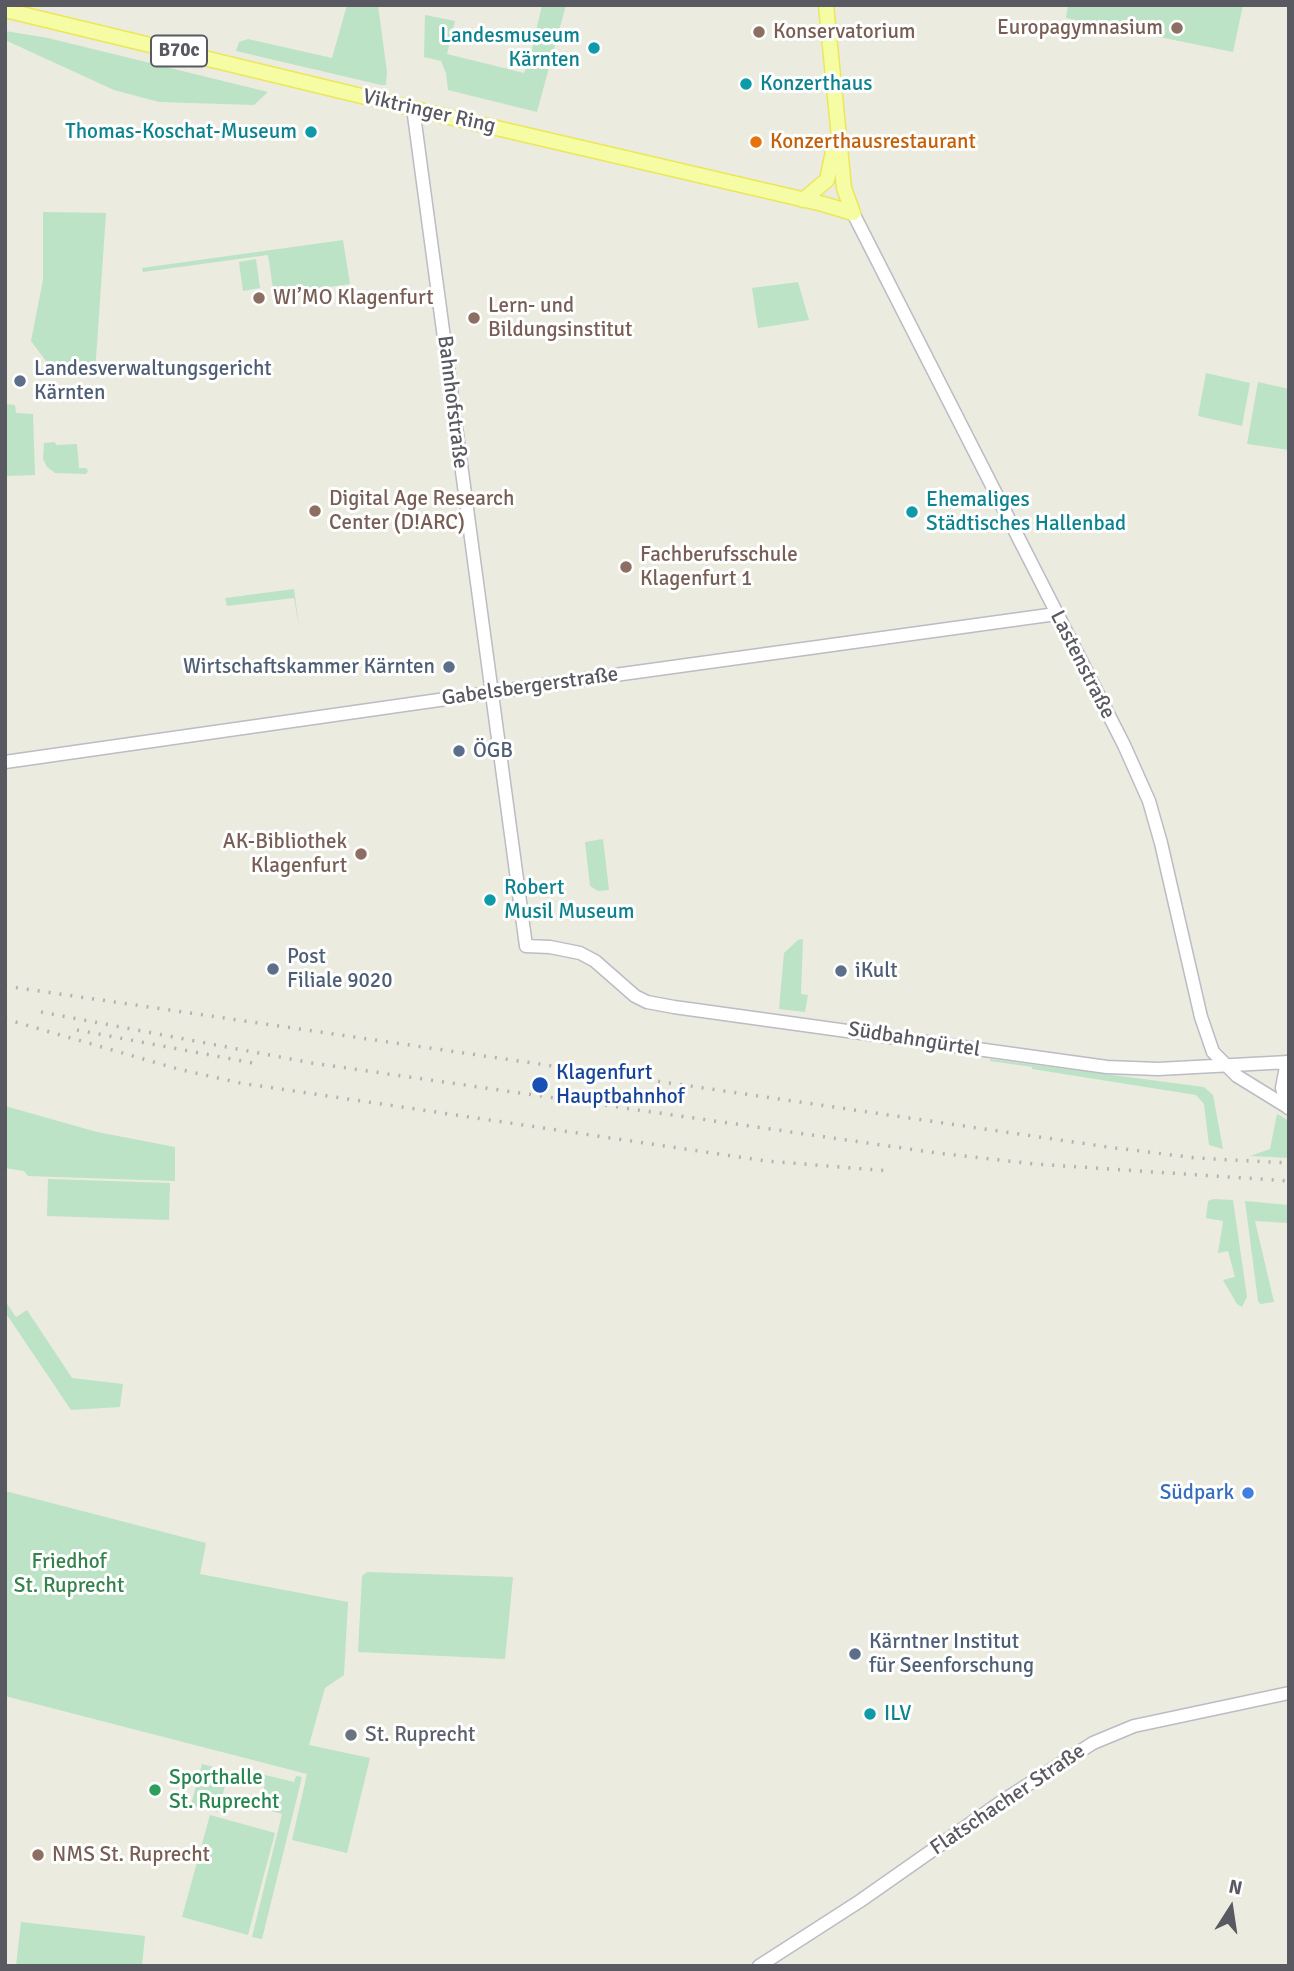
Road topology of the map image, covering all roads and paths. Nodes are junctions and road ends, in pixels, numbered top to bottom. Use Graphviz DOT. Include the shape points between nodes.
graph roads {
  1 [pos="826,5"];
  2 [pos="5,9"];
  3 [pos="413,108"];
  4 [pos="838,123"];
  5 [pos="803,200"];
  6 [pos="853,213"];
  7 [pos="1056,614"];
  8 [pos="492,693"];
  9 [pos="5,762"];
  10 [pos="526,946"];
  11 [pos="1288,1062"];
  12 [pos="1224,1065"];
  13 [pos="1288,1108"];
  14 [pos="1287,1692"];
  15 [pos="759,1966"];
  1 -- 4 [label="main road"];
  2 -- 3 [label="main road, Viktringer Ring / B70c"];
  3 -- 5 [label="main road, Viktringer Ring / B70c"];
  3 -- 8 [label="street, Bahnhofstraße"];
  4 -- 5 [label="main road" via="828,180"];
  4 -- 6 [label="main road" via="844,188"];
  5 -- 6 [label="main road, Viktringer Ring / B70c"];
  6 -- 7 [label="street, Lastenstraße"];
  7 -- 8 [label="street, Gabelsbergerstraße"];
  7 -- 12 [label="street, Lastenstraße" via="1149,801 1208,1042"];
  8 -- 9 [label="street, Gabelsbergerstraße"];
  8 -- 10 [label="street, Bahnhofstraße"];
  10 -- 12 [label="street, Südbahngürtel" via="580,953 625,990 646,1002 674,1007 1107,1067"];
  11 -- 12 [label="street, Südbahngürtel"];
  11 -- 13 [label="street" via="1282,1088"];
  12 -- 13 [label="street, Lastenstraße"];
  14 -- 15 [label="street, Flatschacher Straße" via="1134,1726 1093,1743"];
}
